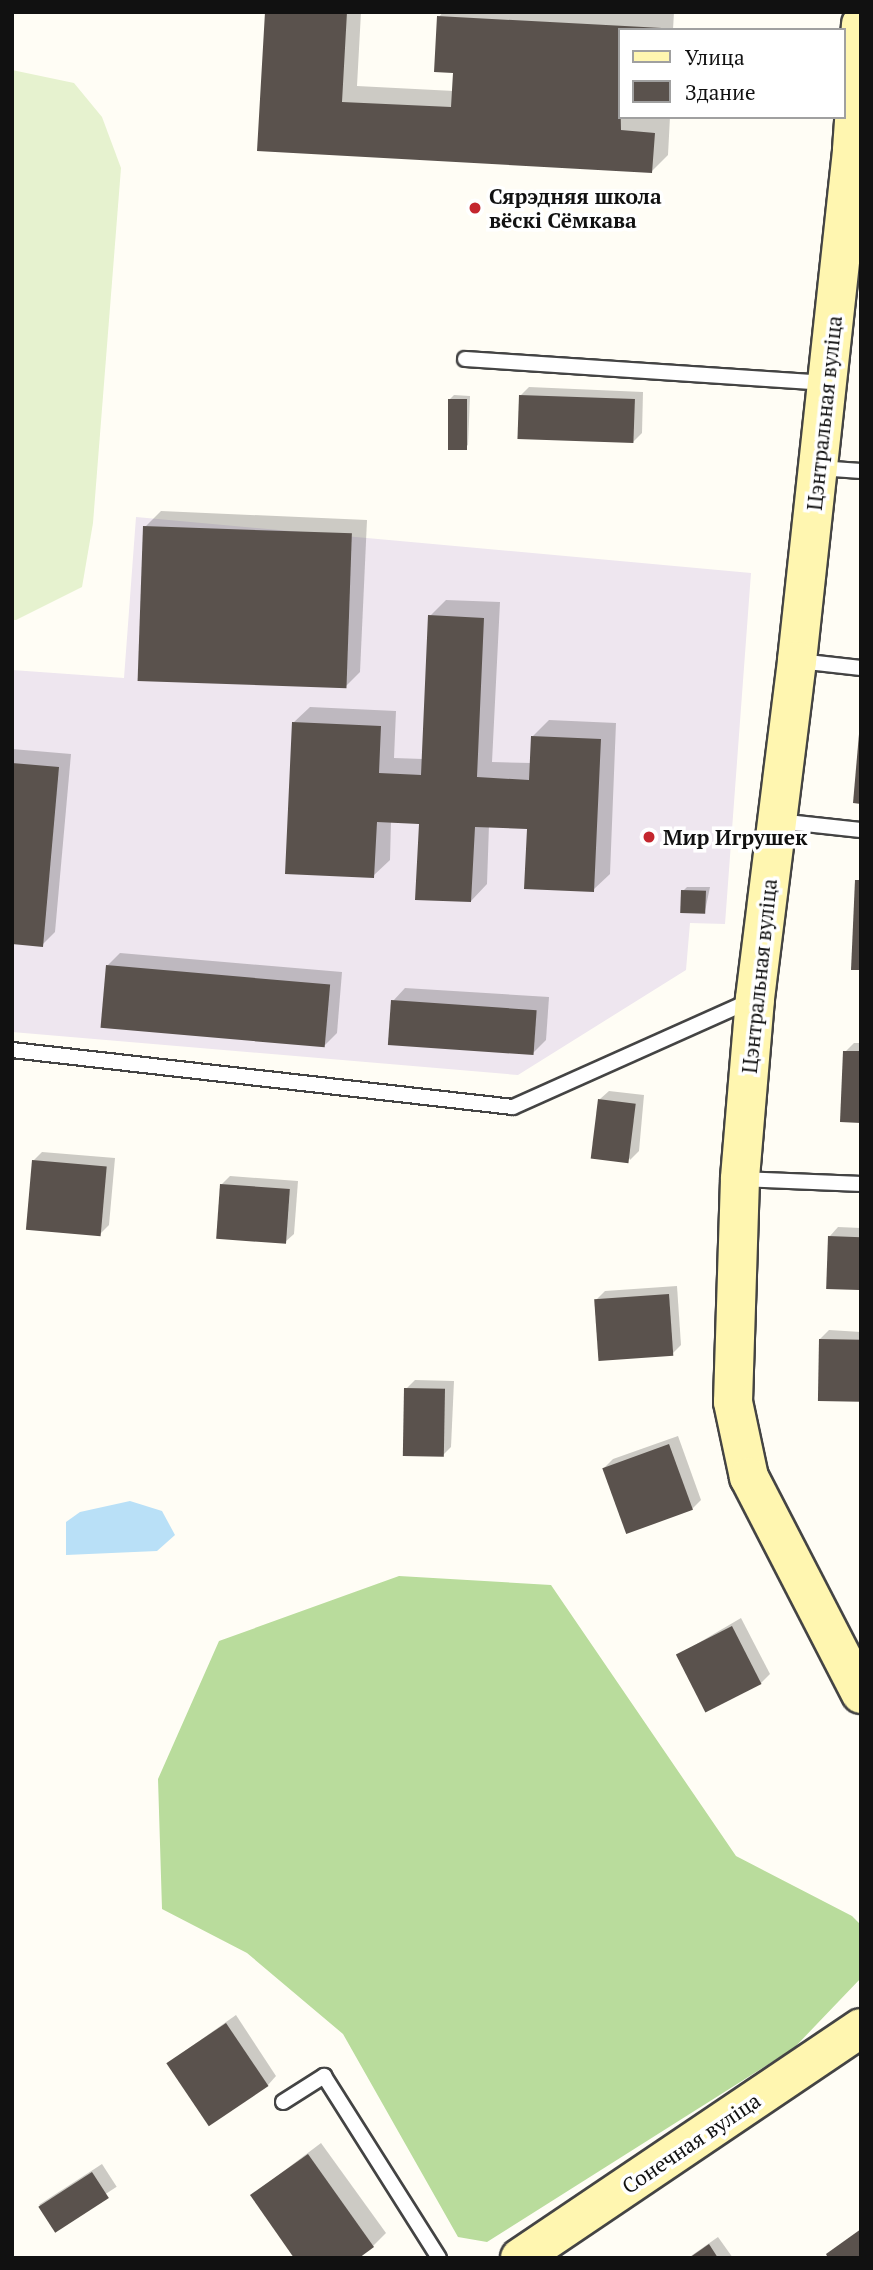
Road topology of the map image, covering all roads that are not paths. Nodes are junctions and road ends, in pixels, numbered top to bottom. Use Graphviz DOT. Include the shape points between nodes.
graph roads {
  1 [pos="861,24"];
  2 [pos="856,152"];
  3 [pos="465,359"];
  4 [pos="827,383"];
  5 [pos="818,468"];
  6 [pos="861,471"];
  7 [pos="797,661"];
  8 [pos="861,668"];
  9 [pos="777,821"];
  10 [pos="861,830"];
  11 [pos="755,999"];
  12 [pos="12,1050"];
  13 [pos="740,1179"];
  14 [pos="861,1184"];
  15 [pos="861,1694"];
  16 [pos="861,2028"];
  17 [pos="283,2102"];
  18 [pos="439,2258"];
  19 [pos="520,2258"];
  1 -- 2 [label="street, Цэнтральная вуліца"];
  2 -- 4 [label="street, Цэнтральная вуліца"];
  3 -- 4 [label="lane"];
  4 -- 5 [label="street, Цэнтральная вуліца"];
  5 -- 6 [label="lane"];
  5 -- 7 [label="street, Цэнтральная вуліца"];
  7 -- 8 [label="lane"];
  7 -- 9 [label="street, Цэнтральная вуліца"];
  9 -- 10 [label="lane"];
  9 -- 11 [label="street, Цэнтральная вуліца"];
  11 -- 12 [label="lane" via="513,1107"];
  11 -- 13 [label="street, Цэнтральная вуліца"];
  13 -- 14 [label="lane"];
  13 -- 15 [label="street, Цэнтральная вуліца" via="733,1402 749,1477"];
  16 -- 19 [label="street, Сонечная вуліца"];
  17 -- 18 [label="lane" via="324,2076"];
}
